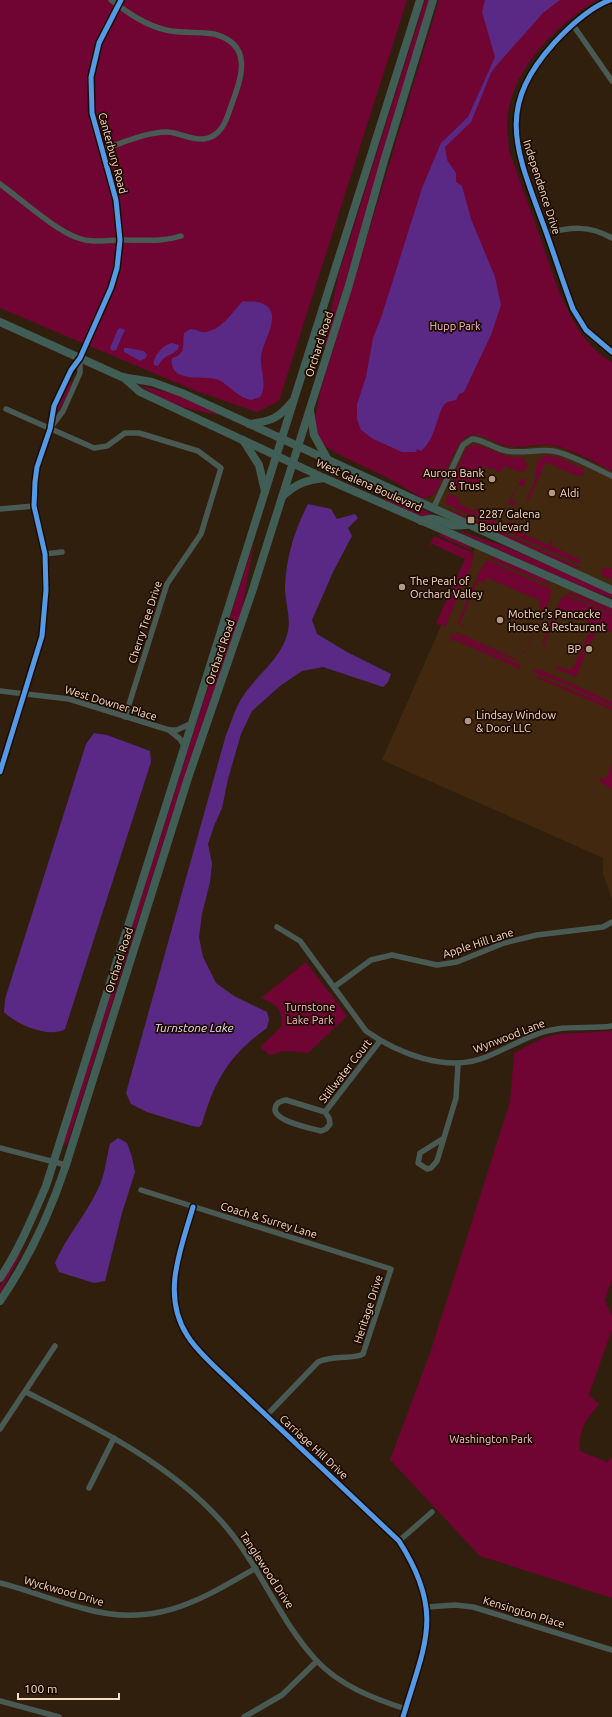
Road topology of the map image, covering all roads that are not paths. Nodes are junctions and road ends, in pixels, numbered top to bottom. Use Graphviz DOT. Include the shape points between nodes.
graph roads {
  1 [pos="111,0"];
  2 [pos="420,0"];
  3 [pos="433,0"];
  4 [pos="610,0"];
  5 [pos="119,2"];
  6 [pos="573,25"];
  7 [pos="612,81"];
  8 [pos="101,150"];
  9 [pos="0,184"];
  10 [pos="547,233"];
  11 [pos="181,236"];
  12 [pos="612,238"];
  13 [pos="120,240"];
  14 [pos="0,322"];
  15 [pos="612,352"];
  16 [pos="80,358"];
  17 [pos="122,377"];
  18 [pos="295,398"];
  19 [pos="310,407"];
  20 [pos="6,409"];
  21 [pos="248,424"];
  22 [pos="50,429"];
  23 [pos="243,439"];
  24 [pos="282,439"];
  25 [pos="297,447"];
  26 [pos="277,456"];
  27 [pos="329,462"];
  28 [pos="292,463"];
  29 [pos="612,476"];
  30 [pos="324,478"];
  31 [pos="265,493"];
  32 [pos="281,497"];
  33 [pos="34,506"];
  34 [pos="0,508"];
  35 [pos="433,509"];
  36 [pos="421,521"];
  37 [pos="468,525"];
  38 [pos="62,552"];
  39 [pos="45,554"];
  40 [pos="612,590"];
  41 [pos="612,604"];
  42 [pos="0,691"];
  43 [pos="24,693"];
  44 [pos="125,717"];
  45 [pos="192,723"];
  46 [pos="169,730"];
  47 [pos="185,747"];
  48 [pos="0,772"];
  49 [pos="612,922"];
  50 [pos="277,926"];
  51 [pos="334,987"];
  52 [pos="612,1026"];
  53 [pos="380,1042"];
  54 [pos="458,1064"];
  55 [pos="325,1112"];
  56 [pos="444,1138"];
  57 [pos="0,1148"];
  58 [pos="54,1161"];
  59 [pos="66,1165"];
  60 [pos="141,1190"];
  61 [pos="193,1207"];
  62 [pos="391,1269"];
  63 [pos="0,1278"];
  64 [pos="0,1301"];
  65 [pos="55,1346"];
  66 [pos="26,1392"];
  67 [pos="266,1416"];
  68 [pos="0,1429"];
  69 [pos="114,1438"];
  70 [pos="89,1488"];
  71 [pos="432,1512"];
  72 [pos="399,1541"];
  73 [pos="256,1568"];
  74 [pos="0,1583"];
  75 [pos="427,1607"];
  76 [pos="612,1650"];
  77 [pos="317,1661"];
  78 [pos="0,1701"];
  79 [pos="406,1709"];
  80 [pos="59,1717"];
  81 [pos="244,1717"];
  82 [pos="403,1717"];
  1 -- 5 [label="street"];
  2 -- 18 [label="main road, Orchard Road"];
  3 -- 19 [label="main road, Orchard Road" via="349,285"];
  4 -- 6 [label="street, Independence Drive" via="591,10"];
  5 -- 8 [label="street, Canterbury Road" via="99,43 91,77 92,113"];
  5 -- 8 [label="street" via="148,25 168,31 215,34 235,45 243,64 241,79 219,133 204,139 168,132 154,134"];
  6 -- 7 [label="street"];
  6 -- 10 [label="street, Independence Drive" via="545,52 527,79 518,102 516,116 518,151"];
  8 -- 13 [label="street, Canterbury Road" via="116,200"];
  9 -- 13 [label="street" via="78,239"];
  10 -- 12 [label="street" via="578,227 591,229"];
  10 -- 15 [label="street, Independence Drive" via="576,314 586,330"];
  11 -- 13 [label="street" via="165,241"];
  13 -- 16 [label="street, Canterbury Road" via="117,268 111,288"];
  14 -- 16 [label="main road, West Galena Boulevard"];
  16 -- 17 [label="main road, West Galena Boulevard"];
  16 -- 22 [label="street" via="71,370 54,406"];
  16 -- 22 [label="street" via="80,373 63,411"];
  17 -- 21 [label="main road, West Galena Boulevard" via="152,382"];
  17 -- 23 [label="main road, West Galena Boulevard" via="140,392"];
  18 -- 21 [label="main road" via="271,421"];
  18 -- 24 [label="main road, Orchard Road"];
  19 -- 25 [label="main road, Orchard Road"];
  19 -- 27 [label="main road" via="314,435"];
  20 -- 22 [label="street, Cherry Tree Drive"];
  21 -- 24 [label="main road, West Galena Boulevard"];
  22 -- 33 [label="street" via="37,467"];
  22 -- 44 [label="street, Cherry Tree Drive" via="94,448 107,446 125,433 139,433 198,451 221,468 201,534 167,584"];
  23 -- 26 [label="main road, West Galena Boulevard"];
  23 -- 31 [label="main road" via="259,465"];
  24 -- 25 [label="main road, West Galena Boulevard"];
  24 -- 26 [label="main road, Orchard Road"];
  25 -- 27 [label="main road, West Galena Boulevard"];
  25 -- 28 [label="main road, Orchard Road"];
  26 -- 28 [label="main road, West Galena Boulevard"];
  26 -- 31 [label="main road, Orchard Road"];
  27 -- 35 [label="main road, West Galena Boulevard"];
  28 -- 30 [label="main road, West Galena Boulevard"];
  28 -- 32 [label="main road, Orchard Road"];
  29 -- 35 [label="street" via="558,452 545,450 517,453 505,451 483,440 472,439 463,445"];
  30 -- 32 [label="main road" via="302,481"];
  30 -- 36 [label="main road, West Galena Boulevard"];
  31 -- 45 [label="main road, Orchard Road"];
  32 -- 59 [label="main road, Orchard Road" via="253,589 188,778"];
  33 -- 34 [label="street"];
  33 -- 39 [label="street"];
  35 -- 37 [label="main road, West Galena Boulevard"];
  36 -- 37 [label="main road" via="434,518 453,525"];
  36 -- 41 [label="main road, West Galena Boulevard"];
  37 -- 40 [label="main road, West Galena Boulevard"];
  38 -- 39 [label="street"];
  39 -- 43 [label="street" via="46,590 42,636"];
  42 -- 43 [label="street, West Downer Place"];
  43 -- 44 [label="street, West Downer Place" via="69,699"];
  43 -- 48 [label="street"];
  44 -- 46 [label="street, West Downer Place"];
  45 -- 46 [label="street, West Downer Place" via="177,730"];
  45 -- 47 [label="main road, Orchard Road"];
  46 -- 47 [label="street, West Downer Place"];
  47 -- 58 [label="main road, Orchard Road"];
  49 -- 51 [label="street, Apple Hill Lane" via="603,927 537,935 510,942 457,962 437,966 392,955 371,960"];
  50 -- 51 [label="street, Wynwood Lane" via="300,941"];
  51 -- 53 [label="street, Wynwood Lane" via="366,1031"];
  52 -- 54 [label="street, Wynwood Lane" via="557,1029 484,1058"];
  53 -- 54 [label="street, Wynwood Lane" via="422,1059"];
  53 -- 55 [label="street, Stillwater Court"];
  54 -- 56 [label="street" via="456,1098"];
  55 -- 55 [label="street, Stillwater Court" via="286,1100 280,1101 275,1111 283,1120 321,1131 330,1124"];
  56 -- 56 [label="street" via="435,1166 422,1168 418,1163 420,1153"];
  57 -- 58 [label="street"];
  58 -- 59 [label="street"];
  58 -- 63 [label="main road, Orchard Road" via="30,1222"];
  59 -- 64 [label="main road, Orchard Road" via="34,1243"];
  60 -- 61 [label="street, Coach & Surrey Lane"];
  61 -- 62 [label="street, Coach & Surrey Lane"];
  61 -- 67 [label="street, Carriage Hill Drive" via="175,1268 174,1299 178,1316 196,1348"];
  62 -- 67 [label="street, Heritage Drive" via="363,1354 357,1357 326,1358 318,1362"];
  65 -- 66 [label="street"];
  66 -- 68 [label="street"];
  66 -- 69 [label="street, Tanglewood Drive"];
  67 -- 72 [label="street, Carriage Hill Drive"];
  69 -- 70 [label="street"];
  69 -- 73 [label="street, Tanglewood Drive" via="164,1471 203,1503 239,1542"];
  71 -- 72 [label="street"];
  72 -- 75 [label="street, Carriage Hill Drive" via="411,1559"];
  73 -- 74 [label="street, Wyckwood Drive" via="187,1605 137,1615 114,1615 92,1611"];
  73 -- 77 [label="street, Tanglewood Drive"];
  75 -- 76 [label="street, Kensington Place" via="473,1606"];
  75 -- 79 [label="street, Carriage Hill Drive" via="423,1656"];
  77 -- 79 [label="street, Tanglewood Drive" via="362,1692"];
  77 -- 81 [label="street" via="282,1695"];
  78 -- 80 [label="street"];
  79 -- 82 [label="street, Carriage Hill Drive"];
}
